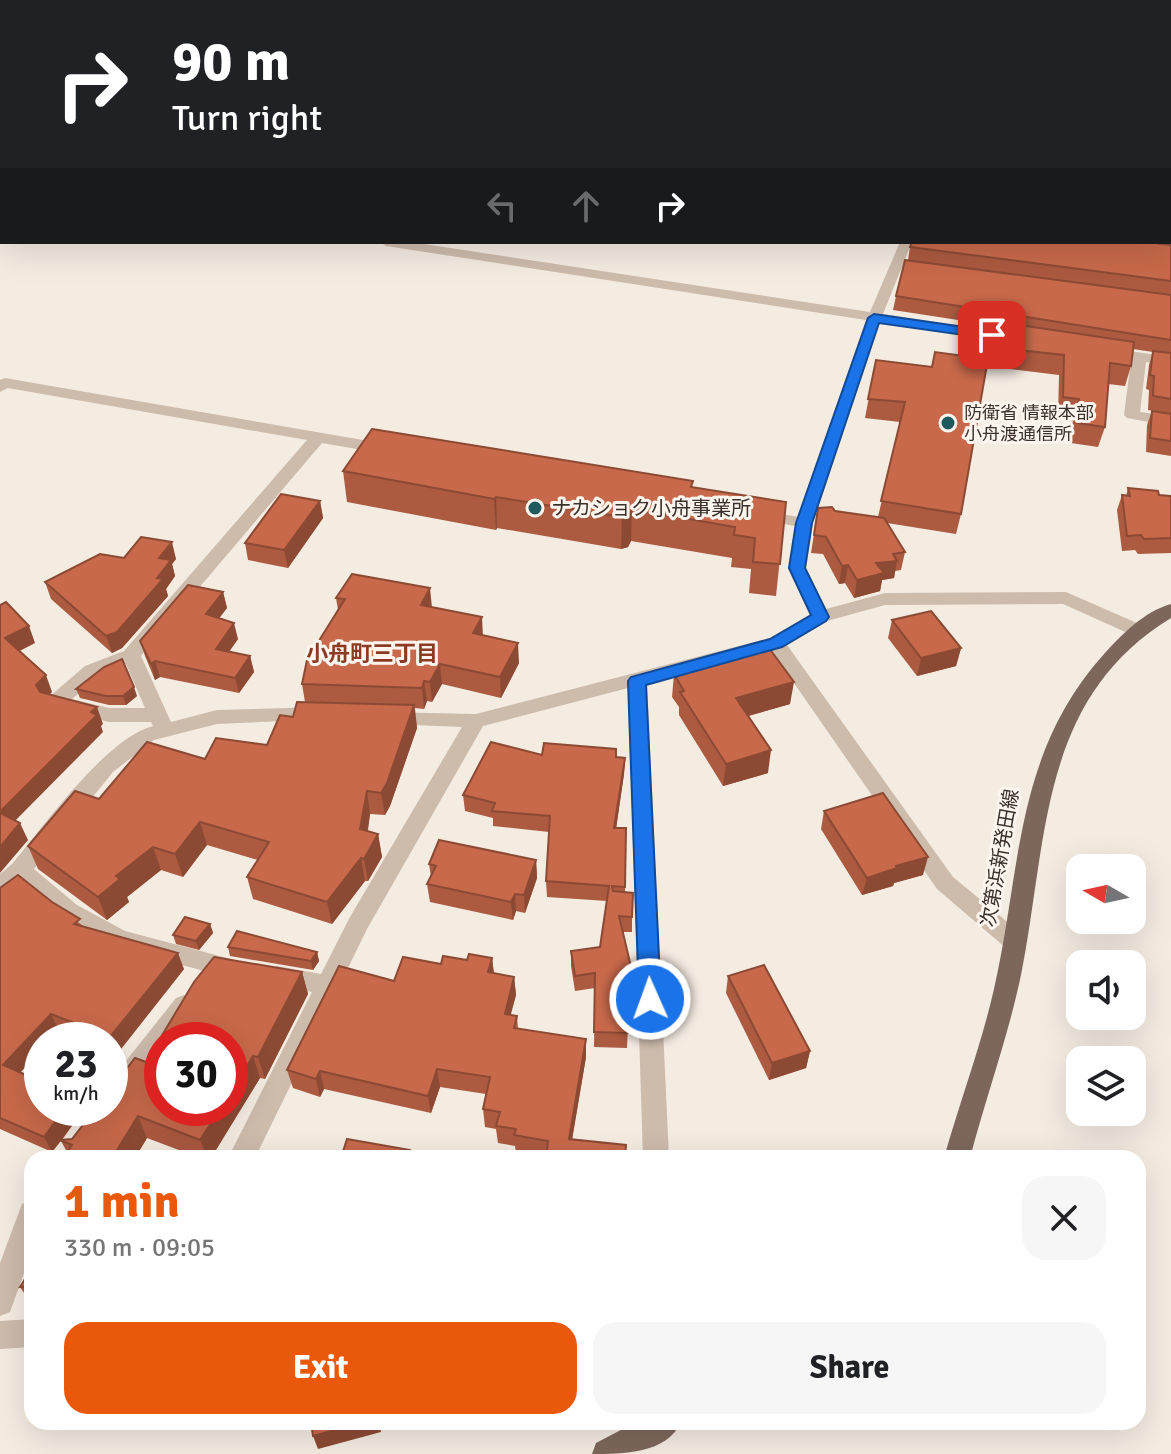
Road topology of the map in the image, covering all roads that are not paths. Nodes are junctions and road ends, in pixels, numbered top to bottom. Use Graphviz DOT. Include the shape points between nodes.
graph roads {
  1 [pos="399,244"];
  2 [pos="905,244"];
  3 [pos="898,266"];
  4 [pos="913,268"];
  5 [pos="874,318"];
  6 [pos="1014,339"];
  7 [pos="1092,350"];
  8 [pos="1139,357"];
  9 [pos="1171,361"];
  10 [pos="0,387"];
  11 [pos="1171,421"];
  12 [pos="318,437"];
  13 [pos="396,451"];
  14 [pos="741,512"];
  15 [pos="804,523"];
  16 [pos="1171,610"];
  17 [pos="820,617"];
  18 [pos="1139,631"];
  19 [pos="776,643"];
  20 [pos="131,655"];
  21 [pos="637,681"];
  22 [pos="342,715"];
  23 [pos="372,716"];
  24 [pos="476,721"];
  25 [pos="162,722"];
  26 [pos="20,870"];
  27 [pos="0,886"];
  28 [pos="1014,941"];
  29 [pos="215,965"];
  30 [pos="328,985"];
  31 [pos="128,1077"];
  32 [pos="245,1150"];
  33 [pos="656,1150"];
  34 [pos="959,1150"];
  35 [pos="24,1235"];
  36 [pos="0,1302"];
  37 [pos="24,1334"];
  38 [pos="0,1335"];
  39 [pos="651,1430"];
  40 [pos="607,1454"];
  1 -- 5 [label="street"];
  2 -- 3 [label="street"];
  3 -- 4 [label="street"];
  3 -- 5 [label="street"];
  5 -- 6 [label="street"];
  5 -- 15 [label="street"];
  7 -- 8 [label="street"];
  8 -- 9 [label="street"];
  8 -- 11 [label="street" via="1132,415"];
  10 -- 12 [label="street" via="5,383"];
  12 -- 13 [label="street"];
  12 -- 20 [label="street"];
  14 -- 15 [label="street"];
  15 -- 17 [label="street" via="797,568"];
  16 -- 18 [label="main road, 次第浜新発田線"];
  17 -- 18 [label="street" via="885,599 1066,598"];
  17 -- 19 [label="street"];
  18 -- 28 [label="main road, 次第浜新発田線" via="1079,697 1044,768"];
  19 -- 21 [label="street"];
  19 -- 28 [label="street" via="945,883"];
  20 -- 25 [label="street"];
  20 -- 25 [label="street" via="92,671 56,702"];
  21 -- 24 [label="street"];
  21 -- 33 [label="street"];
  22 -- 25 [label="street"];
  23 -- 24 [label="street"];
  24 -- 30 [label="street"];
  25 -- 26 [label="street" via="106,767"];
  26 -- 27 [label="street"];
  26 -- 29 [label="street" via="69,911 119,939"];
  28 -- 34 [label="main road, 次第浜新発田線"];
  29 -- 30 [label="street"];
  29 -- 31 [label="street"];
  30 -- 32 [label="street"];
  35 -- 36 [label="street"];
  37 -- 38 [label="street"];
  39 -- 40 [label="main road"];
}
